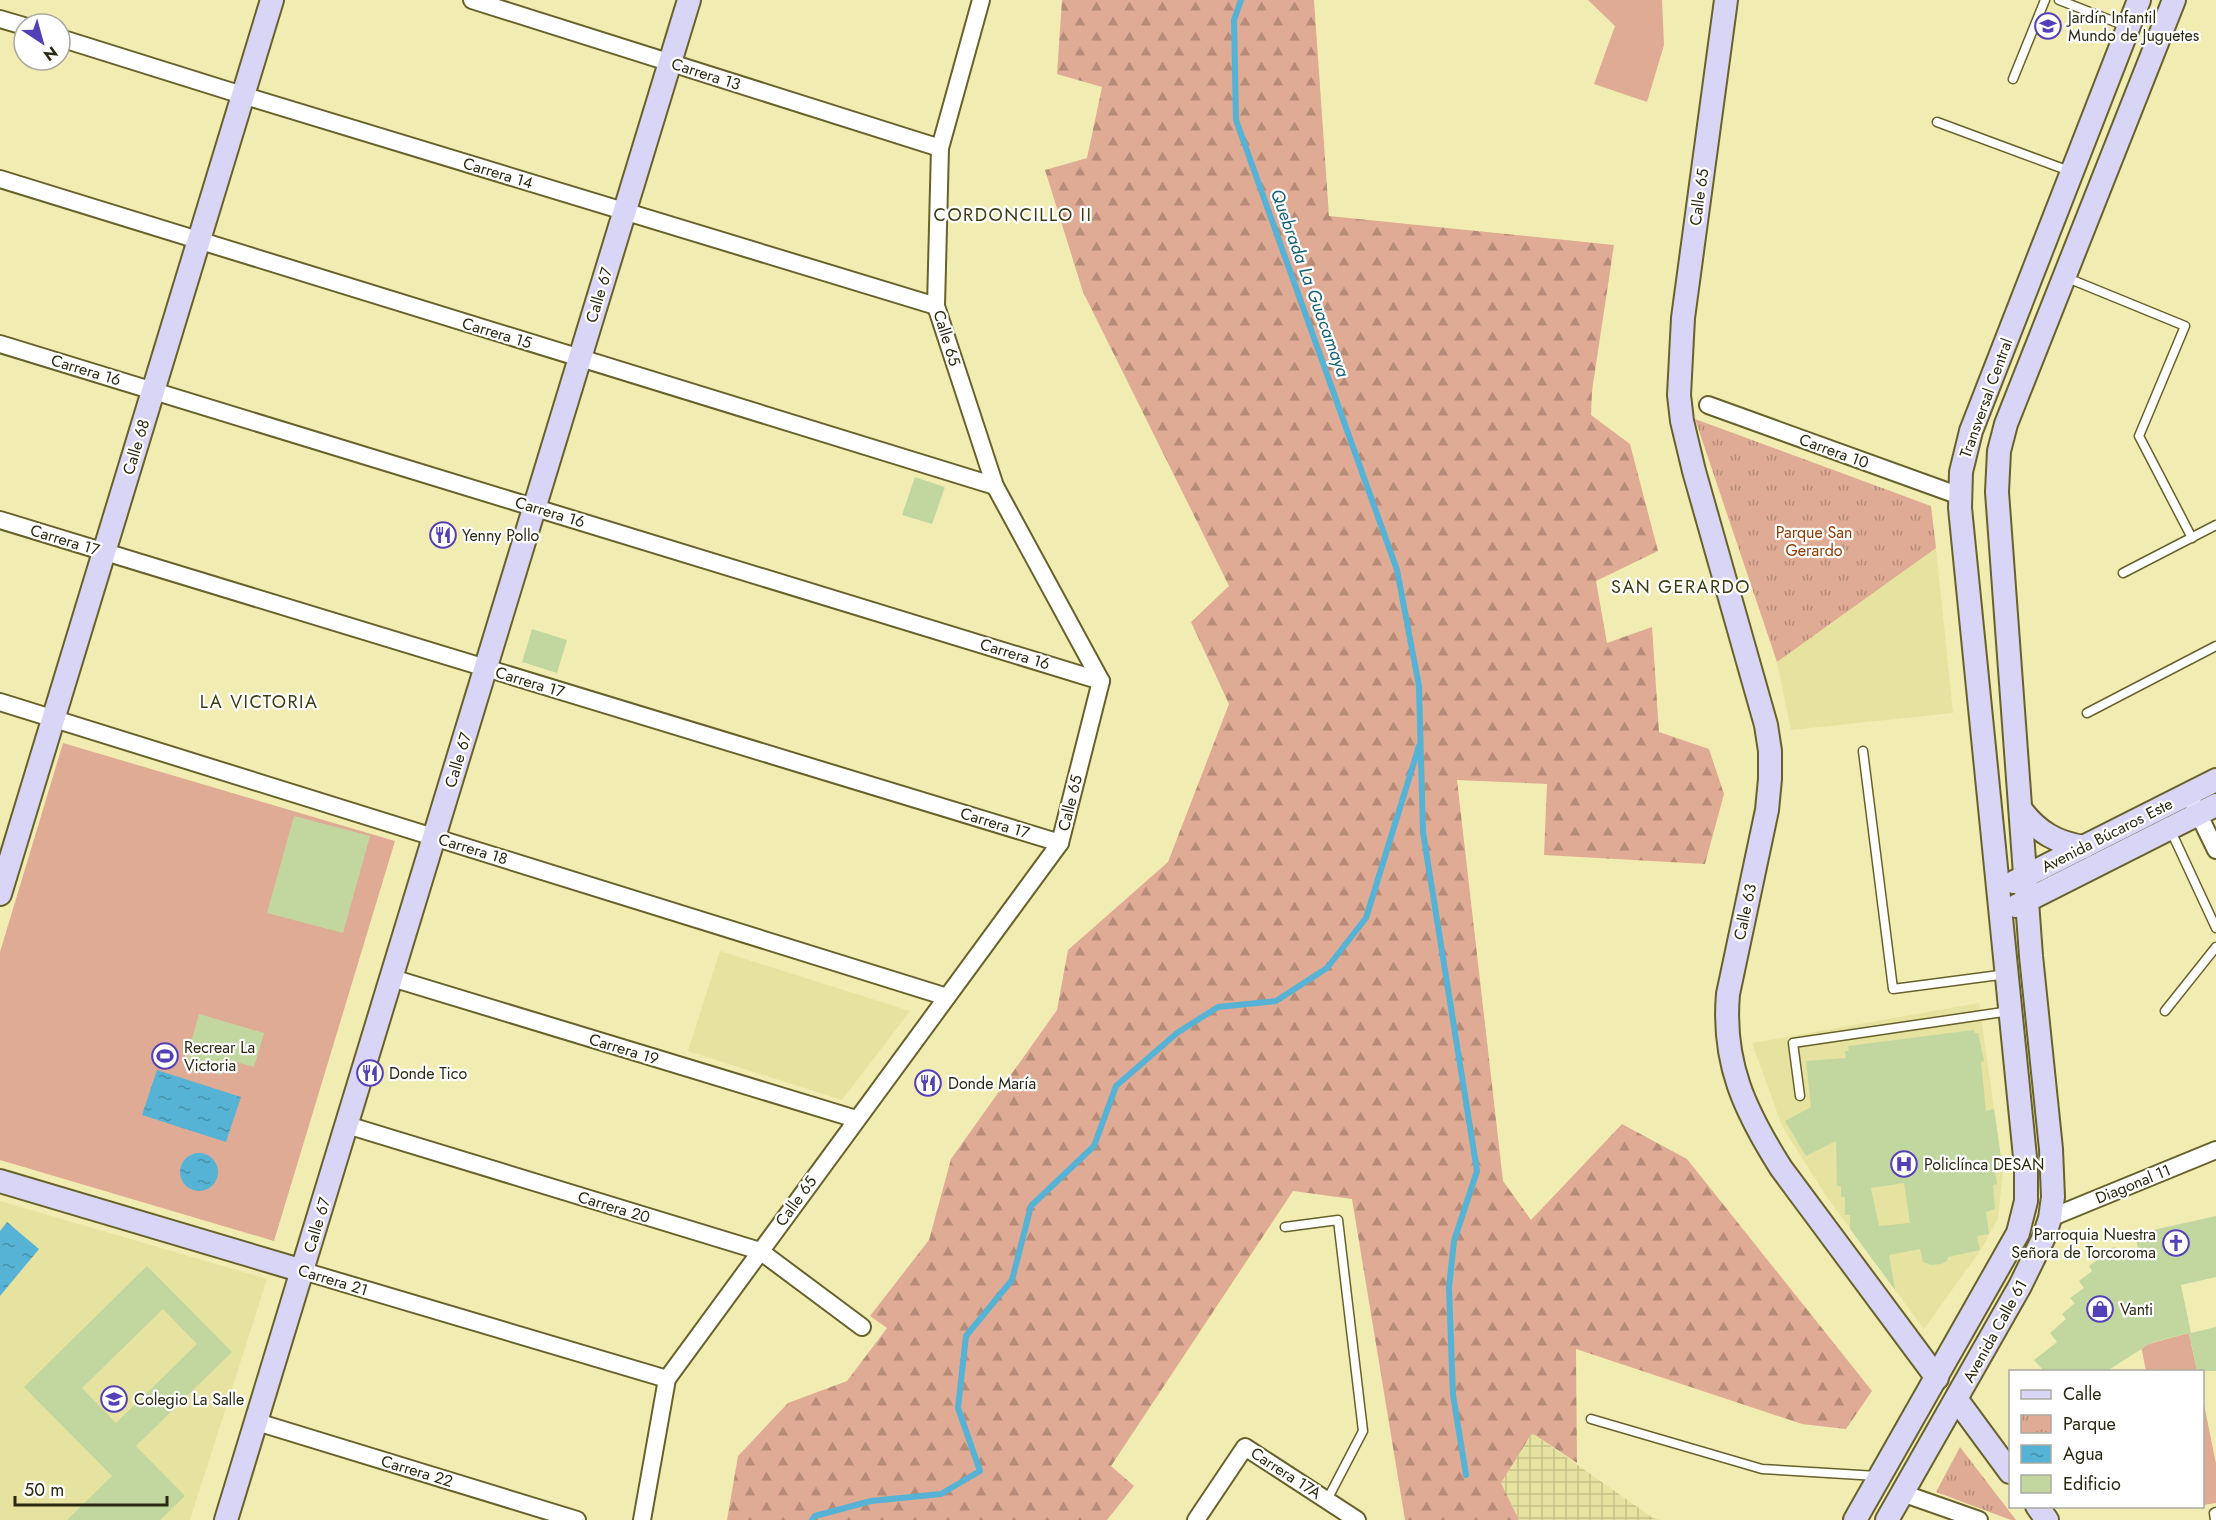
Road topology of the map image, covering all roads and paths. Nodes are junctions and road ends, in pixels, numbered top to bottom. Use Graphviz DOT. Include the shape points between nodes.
graph roads {
  1 [pos="272,0"];
  2 [pos="472,0"];
  3 [pos="689,0"];
  4 [pos="981,0"];
  5 [pos="1726,0"];
  6 [pos="2045,0"];
  7 [pos="2059,0"];
  8 [pos="2139,0"];
  9 [pos="2174,0"];
  10 [pos="2129,27"];
  11 [pos="72,42"];
  12 [pos="670,62"];
  13 [pos="2013,79"];
  14 [pos="242,95"];
  15 [pos="1937,122"];
  16 [pos="940,148"];
  17 [pos="2072,172"];
  18 [pos="0,179"];
  19 [pos="625,211"];
  20 [pos="199,241"];
  21 [pos="2064,277"];
  22 [pos="936,306"];
  23 [pos="0,344"];
  24 [pos="580,359"];
  25 [pos="153,391"];
  26 [pos="1679,395"];
  27 [pos="1708,405"];
  28 [pos="995,486"];
  29 [pos="1960,496"];
  30 [pos="535,508"];
  31 [pos="0,520"];
  32 [pos="2216,525"];
  33 [pos="2192,537"];
  34 [pos="104,552"];
  35 [pos="2123,573"];
  36 [pos="2216,646"];
  37 [pos="486,668"];
  38 [pos="1101,681"];
  39 [pos="0,702"];
  40 [pos="2087,713"];
  41 [pos="53,718"];
  42 [pos="1863,751"];
  43 [pos="2216,780"];
  44 [pos="2189,794"];
  45 [pos="2207,810"];
  46 [pos="2022,811"];
  47 [pos="2170,828"];
  48 [pos="434,837"];
  49 [pos="1059,843"];
  50 [pos="2084,847"];
  51 [pos="2216,850"];
  52 [pos="4,863"];
  53 [pos="2025,876"];
  54 [pos="1999,890"];
  55 [pos="0,894"];
  56 [pos="2027,901"];
  57 [pos="2001,914"];
  58 [pos="2216,928"];
  59 [pos="2216,947"];
  60 [pos="2007,974"];
  61 [pos="392,978"];
  62 [pos="947,997"];
  63 [pos="2011,1011"];
  64 [pos="2165,1011"];
  65 [pos="1800,1096"];
  66 [pos="856,1119"];
  67 [pos="347,1125"];
  68 [pos="2216,1150"];
  69 [pos="0,1181"];
  70 [pos="2050,1218"];
  71 [pos="1285,1227"];
  72 [pos="760,1251"];
  73 [pos="303,1271"];
  74 [pos="862,1327"];
  75 [pos="1937,1378"];
  76 [pos="667,1379"];
  77 [pos="1957,1400"];
  78 [pos="1592,1419"];
  79 [pos="256,1422"];
  80 [pos="2009,1471"];
  81 [pos="1880,1476"];
  82 [pos="1902,1493"];
  83 [pos="1327,1500"];
  84 [pos="2216,1512"];
  85 [pos="226,1520"];
  86 [pos="577,1520"];
  87 [pos="642,1520"];
  88 [pos="1196,1520"];
  89 [pos="1357,1520"];
  90 [pos="1855,1520"];
  91 [pos="1887,1520"];
  92 [pos="1979,1520"];
  93 [pos="2215,1520"];
  1 -- 14 [label="street, Calle 68"];
  2 -- 12 [label="street, Carrera 13"];
  3 -- 12 [label="street, Calle 67"];
  4 -- 16 [label="street, Calle 65"];
  5 -- 26 [label="street, Calle 65" via="1683,318"];
  6 -- 13 [label="lane"];
  7 -- 10 [label="lane"];
  8 -- 10 [label="street, Transversal Central"];
  9 -- 21 [label="street, Transversal Central"];
  10 -- 17 [label="street, Transversal Central"];
  11 -- 14 [label="street, Carrera 14"];
  12 -- 16 [label="street, Carrera 13"];
  12 -- 19 [label="street, Calle 67"];
  14 -- 19 [label="street, Carrera 14"];
  14 -- 20 [label="street, Calle 68"];
  15 -- 17 [label="lane"];
  16 -- 22 [label="street, Calle 65"];
  17 -- 29 [label="street, Transversal Central" via="1971,431"];
  18 -- 20 [label="street, Carrera 15"];
  19 -- 22 [label="street, Carrera 14"];
  19 -- 24 [label="street, Calle 67"];
  20 -- 24 [label="street, Carrera 15"];
  20 -- 25 [label="street, Calle 68"];
  21 -- 33 [label="lane" via="2185,326 2139,436"];
  21 -- 46 [label="street, Transversal Central" via="1999,451 1997,492"];
  22 -- 28 [label="street, Calle 65"];
  23 -- 25 [label="street, Carrera 16"];
  24 -- 28 [label="street, Carrera 15"];
  24 -- 30 [label="street, Calle 67"];
  25 -- 30 [label="street, Carrera 16"];
  25 -- 34 [label="street, Calle 68"];
  26 -- 75 [label="street, Calle 63" via="1694,471 1760,702 1770,751 1767,810 1728,994 1727,1039 1735,1077 1761,1136 1781,1168"];
  27 -- 29 [label="street, Carrera 10"];
  28 -- 38 [label="street, Calle 65"];
  29 -- 54 [label="street, Transversal Central"];
  30 -- 37 [label="street, Calle 67"];
  30 -- 38 [label="street, Carrera 16"];
  31 -- 34 [label="street, Carrera 17"];
  32 -- 33 [label="lane"];
  33 -- 35 [label="lane"];
  34 -- 37 [label="street, Carrera 17"];
  34 -- 41 [label="street, Calle 68"];
  36 -- 40 [label="lane"];
  37 -- 48 [label="street, Calle 67"];
  37 -- 49 [label="street, Carrera 17"];
  38 -- 49 [label="street, Calle 65"];
  39 -- 41 [label="street, Carrera 18"];
  41 -- 48 [label="street, Carrera 18"];
  41 -- 52 [label="street, Calle 68"];
  42 -- 60 [label="lane" via="1893,989"];
  43 -- 44 [label="street, Avenida Búcaros Este"];
  44 -- 45 [label="street"];
  44 -- 50 [label="street, Avenida Búcaros Este"];
  45 -- 47 [label="street, Avenida Búcaros Este"];
  45 -- 51 [label="street"];
  46 -- 50 [label="street" via="2044,834"];
  46 -- 53 [label="street, Transversal Central"];
  47 -- 56 [label="street, Avenida Búcaros Este"];
  47 -- 58 [label="lane"];
  48 -- 61 [label="street, Calle 67"];
  48 -- 62 [label="street, Carrera 18"];
  49 -- 62 [label="street, Calle 65"];
  50 -- 53 [label="street, Avenida Búcaros Este"];
  52 -- 55 [label="street, Calle 68"];
  53 -- 54 [label="street, Avenida Búcaros Este"];
  53 -- 56 [label="street, Avenida Calle 61"];
  54 -- 57 [label="street, Avenida Calle 61"];
  56 -- 57 [label="street, Avenida Búcaros Este"];
  56 -- 70 [label="street, Avenida Calle 61" via="2054,1176"];
  57 -- 60 [label="street, Avenida Calle 61"];
  59 -- 64 [label="lane"];
  60 -- 63 [label="street, Avenida Calle 61"];
  61 -- 66 [label="street, Carrera 19"];
  61 -- 67 [label="street, Calle 67"];
  62 -- 66 [label="street, Calle 65"];
  63 -- 65 [label="lane" via="1793,1043"];
  63 -- 75 [label="street, Avenida Calle 61" via="2026,1167 2024,1215 2018,1233"];
  66 -- 72 [label="street, Calle 65"];
  67 -- 72 [label="street, Carrera 20"];
  67 -- 73 [label="street, Calle 67"];
  68 -- 70 [label="street, Diagonal 11"];
  69 -- 73 [label="street, Carrera 21"];
  70 -- 77 [label="street, Avenida Calle 61" via="2020,1287"];
  71 -- 83 [label="lane" via="1338,1220 1363,1431"];
  72 -- 74 [label="street, Carrera 20"];
  72 -- 76 [label="street, Calle 65"];
  73 -- 76 [label="street, Carrera 21"];
  73 -- 79 [label="street, Calle 67"];
  75 -- 81 [label="street, Avenida Calle 61"];
  76 -- 87 [label="street, Calle 65"];
  77 -- 80 [label="street"];
  77 -- 82 [label="street, Avenida Calle 61"];
  78 -- 81 [label="lane" via="1762,1469"];
  79 -- 85 [label="street, Calle 67"];
  79 -- 86 [label="street, Carrera 22"];
  81 -- 90 [label="street, Avenida Calle 61"];
  82 -- 91 [label="street, Avenida Calle 61"];
  82 -- 92 [label="street"];
  83 -- 88 [label="street, Carrera 17A" via="1245,1447"];
  83 -- 89 [label="street, Carrera 17A"];
  84 -- 93 [label="lane"];
}
